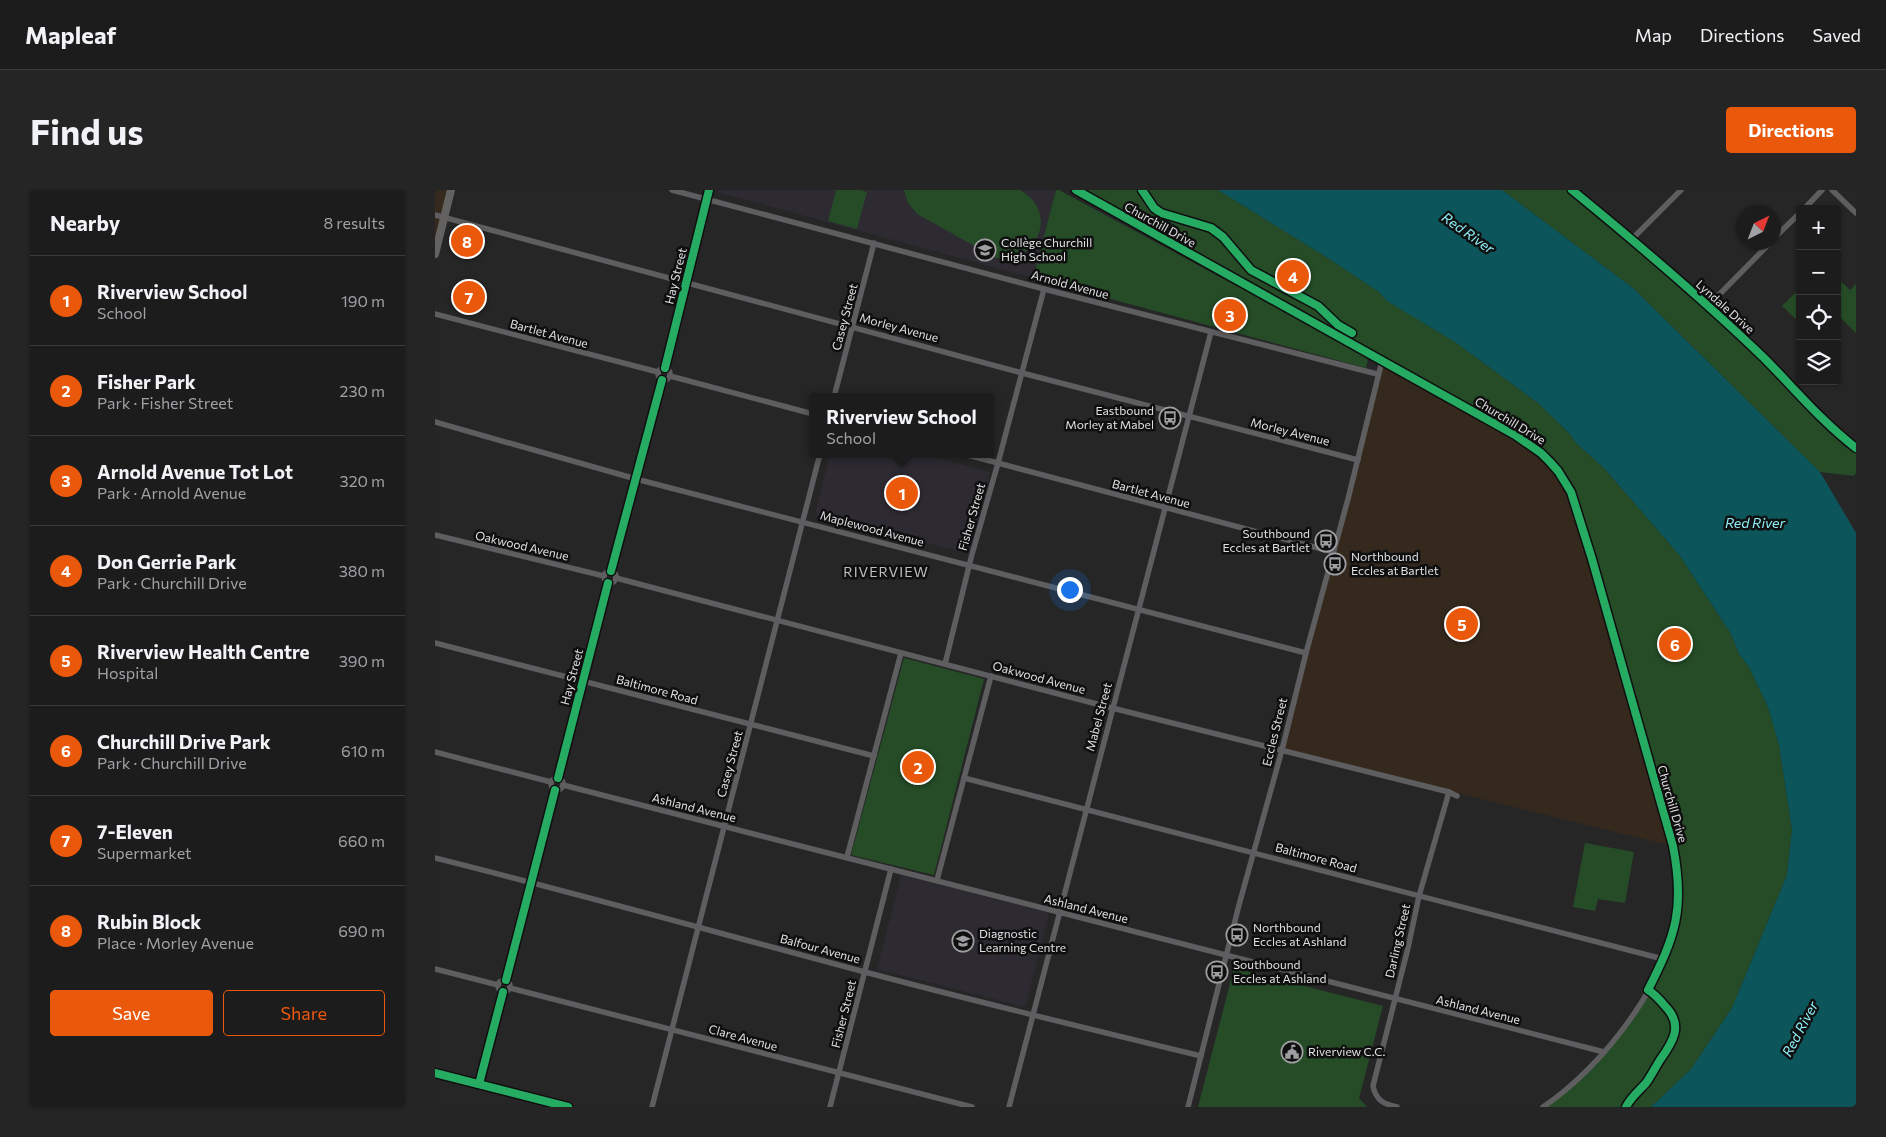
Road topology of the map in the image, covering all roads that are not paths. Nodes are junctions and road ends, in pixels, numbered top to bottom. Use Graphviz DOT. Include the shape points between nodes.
graph roads {
  1 [pos="451,190"];
  2 [pos="672,190"];
  3 [pos="709,190"];
  4 [pos="1076,190"];
  5 [pos="1572,190"];
  6 [pos="1681,190"];
  7 [pos="1822,190"];
  8 [pos="1832,190"];
  9 [pos="707,199"];
  10 [pos="1808,205"];
  11 [pos="1856,213"];
  12 [pos="435,214"];
  13 [pos="445,217"];
  14 [pos="1796,217"];
  15 [pos="1781,232"];
  16 [pos="1632,239"];
  17 [pos="874,243"];
  18 [pos="1763,250"];
  19 [pos="435,254"];
  20 [pos="686,282"];
  21 [pos="1044,289"];
  22 [pos="1707,306"];
  23 [pos="435,314"];
  24 [pos="853,326"];
  25 [pos="1211,332"];
  26 [pos="1382,361"];
  27 [pos="665,368"];
  28 [pos="658,372"];
  29 [pos="1022,373"];
  30 [pos="1377,374"];
  31 [pos="669,376"];
  32 [pos="662,380"];
  33 [pos="835,393"];
  34 [pos="809,413"];
  35 [pos="1189,417"];
  36 [pos="435,422"];
  37 [pos="1856,448"];
  38 [pos="819,458"];
  39 [pos="979,458"];
  40 [pos="1358,460"];
  41 [pos="998,463"];
  42 [pos="636,479"];
  43 [pos="1165,508"];
  44 [pos="802,521"];
  45 [pos="435,535"];
  46 [pos="1333,552"];
  47 [pos="969,565"];
  48 [pos="611,571"];
  49 [pos="604,576"];
  50 [pos="616,578"];
  51 [pos="608,583"];
  52 [pos="1137,608"];
  53 [pos="777,620"];
  54 [pos="435,643"];
  55 [pos="901,653"];
  56 [pos="1305,653"];
  57 [pos="945,664"];
  58 [pos="991,676"];
  59 [pos="584,682"];
  60 [pos="1112,708"];
  61 [pos="751,725"];
  62 [pos="1282,750"];
  63 [pos="435,752"];
  64 [pos="874,756"];
  65 [pos="558,778"];
  66 [pos="964,778"];
  67 [pos="551,782"];
  68 [pos="563,785"];
  69 [pos="555,790"];
  70 [pos="1449,792"];
  71 [pos="1457,796"];
  72 [pos="1086,810"];
  73 [pos="724,826"];
  74 [pos="1253,852"];
  75 [pos="847,857"];
  76 [pos="435,858"];
  77 [pos="891,869"];
  78 [pos="937,880"];
  79 [pos="531,882"];
  80 [pos="1419,896"];
  81 [pos="1059,912"];
  82 [pos="698,926"];
  83 [pos="1227,955"];
  84 [pos="1663,959"];
  85 [pos="435,969"];
  86 [pos="865,972"];
  87 [pos="506,980"];
  88 [pos="498,985"];
  89 [pos="510,988"];
  90 [pos="503,992"];
  91 [pos="1394,998"];
  92 [pos="1033,1016"];
  93 [pos="671,1030"];
  94 [pos="1604,1052"];
  95 [pos="1201,1056"];
  96 [pos="435,1073"];
  97 [pos="839,1074"];
  98 [pos="479,1084"];
  99 [pos="567,1107"];
  100 [pos="652,1107"];
  101 [pos="831,1107"];
  102 [pos="972,1107"];
  103 [pos="1009,1107"];
  104 [pos="1188,1107"];
  105 [pos="1397,1107"];
  106 [pos="1543,1107"];
  1 -- 13 [label="main road"];
  2 -- 9 [label="street, Arnold Avenue"];
  3 -- 9 [label="street, Hay Street"];
  4 -- 26 [label="street, Churchill Drive"];
  5 -- 16 [label="street, Lyndale Drive"];
  6 -- 16 [label="street"];
  7 -- 10 [label="street"];
  8 -- 11 [label="street"];
  9 -- 17 [label="street, Arnold Avenue"];
  9 -- 20 [label="street, Hay Street"];
  12 -- 13 [label="street, Morley Avenue"];
  13 -- 19 [label="main road"];
  13 -- 20 [label="street, Morley Avenue"];
  14 -- 15 [label="street"];
  16 -- 22 [label="street, Lyndale Drive"];
  17 -- 21 [label="street, Arnold Avenue"];
  17 -- 24 [label="street, Casey Street"];
  18 -- 22 [label="street"];
  20 -- 24 [label="street, Morley Avenue"];
  20 -- 27 [label="street, Hay Street"];
  21 -- 25 [label="street, Arnold Avenue"];
  21 -- 29 [label="street, Fisher Street"];
  22 -- 37 [label="street, Lyndale Drive"];
  23 -- 28 [label="street, Bartlet Avenue"];
  24 -- 29 [label="street, Morley Avenue"];
  24 -- 33 [label="street, Casey Street"];
  25 -- 30 [label="street, Arnold Avenue"];
  25 -- 35 [label="street, Mabel Street"];
  26 -- 30 [label="street, Eccles Street"];
  26 -- 84 [label="street, Churchill Drive" via="1515,434 1559,471 1571,492 1673,846 1679,903"];
  27 -- 28 [label="street"];
  27 -- 31 [label="street"];
  28 -- 32 [label="street"];
  29 -- 35 [label="street, Morley Avenue"];
  29 -- 41 [label="street, Fisher Street"];
  30 -- 40 [label="street, Eccles Street"];
  31 -- 32 [label="street"];
  31 -- 34 [label="street"];
  32 -- 42 [label="street"];
  35 -- 40 [label="street, Morley Avenue"];
  35 -- 43 [label="street, Mabel Street"];
  36 -- 42 [label="street, Maplewood Avenue"];
  38 -- 44 [label="street, Casey Street"];
  39 -- 41 [label="street, Bartlet Avenue"];
  40 -- 46 [label="street, Eccles Street"];
  41 -- 43 [label="street, Bartlet Avenue"];
  41 -- 47 [label="street, Fisher Street"];
  42 -- 44 [label="street, Maplewood Avenue"];
  42 -- 48 [label="street"];
  43 -- 46 [label="street, Bartlet Avenue"];
  43 -- 52 [label="street, Mabel Street"];
  44 -- 47 [label="street, Maplewood Avenue"];
  44 -- 53 [label="street, Casey Street"];
  45 -- 49 [label="street, Oakwood Avenue"];
  46 -- 56 [label="street, Eccles Street"];
  47 -- 52 [label="street, Maplewood Avenue"];
  47 -- 57 [label="street, Fisher Street"];
  48 -- 49 [label="street"];
  48 -- 50 [label="street"];
  49 -- 51 [label="street"];
  50 -- 51 [label="street"];
  50 -- 53 [label="street, Oakwood Avenue"];
  51 -- 59 [label="street, Hay Street"];
  52 -- 56 [label="street, Maplewood Avenue"];
  52 -- 60 [label="street, Mabel Street"];
  53 -- 55 [label="street, Oakwood Avenue"];
  53 -- 61 [label="street, Casey Street"];
  54 -- 59 [label="street, Baltimore Road"];
  55 -- 57 [label="street, Oakwood Avenue"];
  55 -- 64 [label="street"];
  56 -- 62 [label="street, Eccles Street"];
  57 -- 58 [label="street, Oakwood Avenue"];
  58 -- 60 [label="street, Oakwood Avenue"];
  58 -- 66 [label="street"];
  59 -- 61 [label="street, Baltimore Road"];
  59 -- 65 [label="street, Hay Street"];
  60 -- 62 [label="street, Oakwood Avenue"];
  60 -- 72 [label="street, Mabel Street"];
  61 -- 64 [label="street, Baltimore Road"];
  61 -- 73 [label="street, Casey Street"];
  62 -- 70 [label="street, Oakwood Avenue"];
  62 -- 74 [label="street, Eccles Street"];
  63 -- 67 [label="street"];
  64 -- 75 [label="street"];
  65 -- 67 [label="street"];
  65 -- 68 [label="street"];
  66 -- 72 [label="street, Baltimore Road"];
  66 -- 78 [label="street"];
  67 -- 69 [label="street"];
  68 -- 69 [label="street"];
  68 -- 73 [label="street, Ashland Avenue"];
  69 -- 79 [label="street"];
  70 -- 71 [label="street, Oakwood Avenue"];
  70 -- 80 [label="street, Darling Street"];
  72 -- 74 [label="street, Baltimore Road"];
  72 -- 81 [label="street, Mabel Street"];
  73 -- 75 [label="street, Ashland Avenue"];
  73 -- 82 [label="street, Casey Street"];
  74 -- 80 [label="street, Baltimore Road"];
  74 -- 83 [label="street, Eccles Street"];
  75 -- 77 [label="street, Ashland Avenue"];
  76 -- 79 [label="street, Balfour Avenue"];
  77 -- 78 [label="street, Ashland Avenue"];
  77 -- 86 [label="street, Fisher Street"];
  78 -- 81 [label="street, Ashland Avenue"];
  79 -- 82 [label="street, Balfour Avenue"];
  79 -- 87 [label="street"];
  80 -- 84 [label="street, Baltimore Road"];
  80 -- 91 [label="street, Darling Street"];
  81 -- 83 [label="street, Ashland Avenue"];
  81 -- 92 [label="street, Mabel Street"];
  82 -- 86 [label="street, Balfour Avenue"];
  82 -- 93 [label="street, Casey Street"];
  83 -- 91 [label="street, Ashland Avenue"];
  83 -- 95 [label="street, Eccles Street"];
  84 -- 94 [label="street, Churchill Drive" via="1635,1013"];
  85 -- 88 [label="street"];
  86 -- 92 [label="street, Balfour Avenue"];
  86 -- 97 [label="street, Fisher Street"];
  87 -- 88 [label="street"];
  87 -- 89 [label="street"];
  88 -- 90 [label="street"];
  89 -- 90 [label="street"];
  89 -- 93 [label="street, Clare Avenue"];
  90 -- 98 [label="street"];
  91 -- 94 [label="street, Ashland Avenue"];
  91 -- 105 [label="street, Darling Street" via="1373,1086 1375,1096 1385,1104"];
  92 -- 95 [label="street, Balfour Avenue"];
  92 -- 103 [label="street, Mabel Street"];
  93 -- 97 [label="street, Clare Avenue"];
  93 -- 100 [label="street, Casey Street"];
  94 -- 106 [label="street, Churchill Drive" via="1565,1091"];
  95 -- 104 [label="street, Eccles Street"];
  96 -- 98 [label="street"];
  97 -- 101 [label="street, Fisher Street"];
  97 -- 102 [label="street, Clare Avenue"];
  98 -- 99 [label="street"];
}
